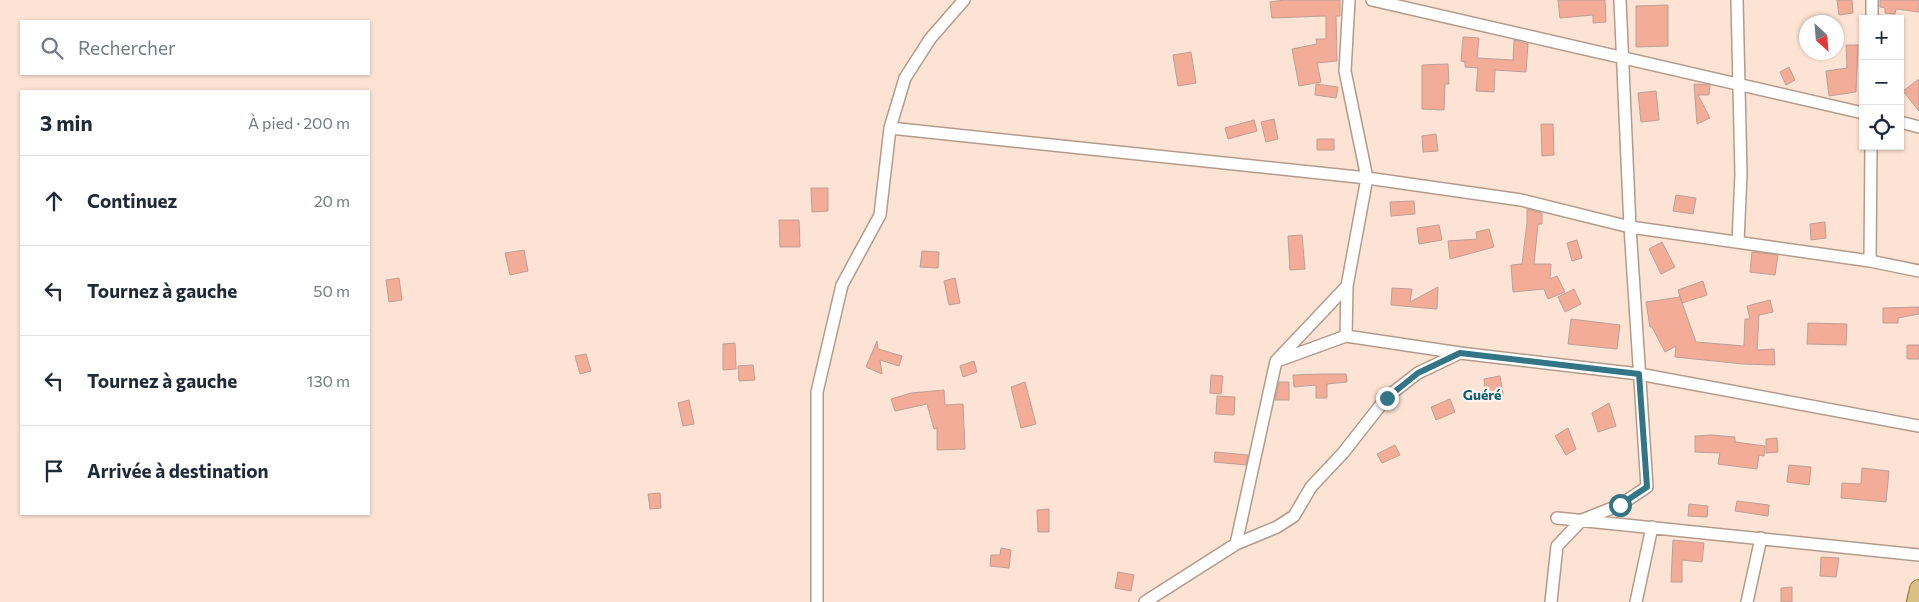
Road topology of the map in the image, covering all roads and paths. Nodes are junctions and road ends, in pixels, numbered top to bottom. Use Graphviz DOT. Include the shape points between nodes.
graph roads {
  1 [pos="964,0"];
  2 [pos="1349,0"];
  3 [pos="1372,0"];
  4 [pos="1620,0"];
  5 [pos="1737,0"];
  6 [pos="1872,0"];
  7 [pos="1872,15"];
  8 [pos="1623,58"];
  9 [pos="1741,85"];
  10 [pos="1859,112"];
  11 [pos="1904,123"];
  12 [pos="1919,127"];
  13 [pos="890,128"];
  14 [pos="1871,150"];
  15 [pos="1366,178"];
  16 [pos="1630,227"];
  17 [pos="1738,242"];
  18 [pos="1870,261"];
  19 [pos="1919,271"];
  20 [pos="1347,286"];
  21 [pos="1346,336"];
  22 [pos="1460,353"];
  23 [pos="1276,361"];
  24 [pos="1639,374"];
  25 [pos="1919,426"];
  26 [pos="1557,518"];
  27 [pos="1582,520"];
  28 [pos="1652,527"];
  29 [pos="1761,538"];
  30 [pos="1236,544"];
  31 [pos="1919,555"];
  32 [pos="1919,589"];
  33 [pos="816,602"];
  34 [pos="1145,602"];
  35 [pos="1551,602"];
  36 [pos="1636,602"];
  37 [pos="1747,602"];
  38 [pos="1916,602"];
  1 -- 13 [label="street" via="930,39 905,78"];
  2 -- 15 [label="street" via="1345,71"];
  3 -- 8 [label="street"];
  4 -- 8 [label="street"];
  5 -- 9 [label="street"];
  6 -- 7 [label="street"];
  8 -- 9 [label="street"];
  8 -- 16 [label="street"];
  9 -- 10 [label="street"];
  9 -- 17 [label="street" via="1742,174"];
  11 -- 12 [label="street"];
  13 -- 15 [label="street"];
  13 -- 33 [label="street" via="880,215 842,285 817,392"];
  14 -- 18 [label="street"];
  15 -- 16 [label="street" via="1521,200"];
  15 -- 20 [label="street"];
  16 -- 17 [label="street"];
  16 -- 24 [label="street"];
  17 -- 18 [label="street"];
  18 -- 19 [label="street"];
  20 -- 21 [label="street"];
  20 -- 23 [label="street"];
  21 -- 22 [label="street"];
  21 -- 23 [label="street"];
  22 -- 24 [label="street"];
  22 -- 30 [label="street" via="1418,373 1387,398 1311,488 1294,516 1277,527"];
  23 -- 30 [label="street"];
  24 -- 25 [label="street"];
  24 -- 27 [label="street" via="1647,487 1620,505"];
  26 -- 27 [label="street"];
  27 -- 28 [label="street"];
  27 -- 35 [label="street" via="1557,546"];
  28 -- 29 [label="street"];
  28 -- 36 [label="street"];
  29 -- 31 [label="street"];
  29 -- 37 [label="street"];
  30 -- 34 [label="street"];
  32 -- 38 [label="main road"];
}
